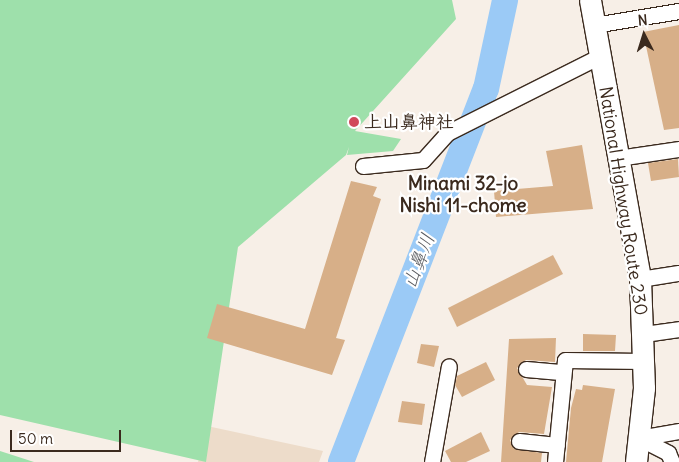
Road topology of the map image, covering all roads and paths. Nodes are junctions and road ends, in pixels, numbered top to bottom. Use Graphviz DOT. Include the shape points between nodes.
graph roads {
  1 [pos="590,0"];
  2 [pos="660,7"];
  3 [pos="679,11"];
  4 [pos="594,25"];
  5 [pos="600,56"];
  6 [pos="679,150"];
  7 [pos="618,158"];
  8 [pos="363,166"];
  9 [pos="679,273"];
  10 [pos="640,279"];
  11 [pos="679,329"];
  12 [pos="644,334"];
  13 [pos="644,361"];
  14 [pos="449,366"];
  15 [pos="526,369"];
  16 [pos="564,372"];
  17 [pos="679,431"];
  18 [pos="639,438"];
  19 [pos="519,440"];
  20 [pos="557,445"];
  21 [pos="432,462"];
  22 [pos="555,462"];
  23 [pos="636,462"];
  24 [pos="672,462"];
  1 -- 4 [label="highway, National Highway Route 230"];
  2 -- 3 [label="street"];
  2 -- 4 [label="street"];
  4 -- 5 [label="highway, National Highway Route 230"];
  5 -- 7 [label="highway, National Highway Route 230"];
  5 -- 8 [label="street" via="447,133 423,160"];
  6 -- 7 [label="street"];
  7 -- 10 [label="highway, National Highway Route 230"];
  9 -- 10 [label="street"];
  10 -- 12 [label="highway, National Highway Route 230"];
  11 -- 12 [label="street"];
  12 -- 13 [label="highway, National Highway Route 230"];
  13 -- 16 [label="street" via="565,360"];
  13 -- 18 [label="highway, National Highway Route 230"];
  14 -- 21 [label="street"];
  15 -- 16 [label="street"];
  16 -- 20 [label="street"];
  17 -- 18 [label="street"];
  18 -- 23 [label="highway, National Highway Route 230"];
  18 -- 24 [label="street" via="668,453"];
  19 -- 20 [label="street"];
  20 -- 22 [label="street"];
}
